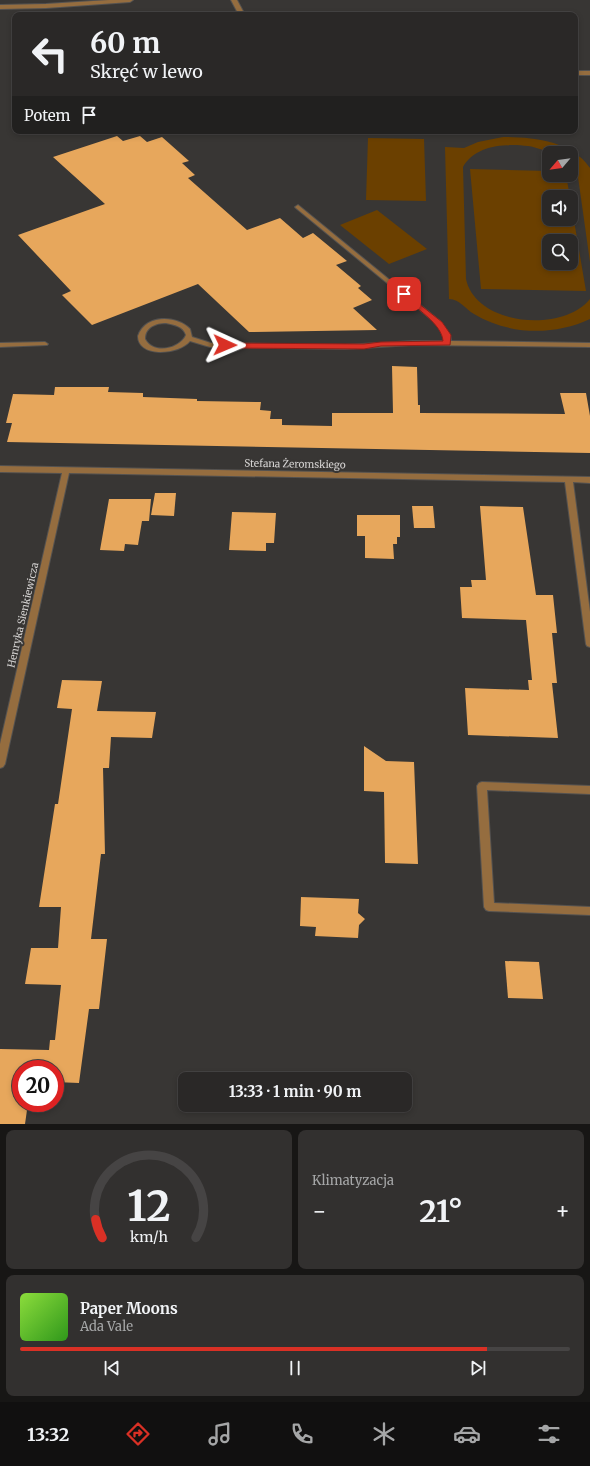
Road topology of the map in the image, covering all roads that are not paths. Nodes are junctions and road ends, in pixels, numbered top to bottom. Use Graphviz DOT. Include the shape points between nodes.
graph roads {
  1 [pos="130,0"];
  2 [pos="234,0"];
  3 [pos="0,7"];
  4 [pos="240,12"];
  5 [pos="578,73"];
  6 [pos="590,73"];
  7 [pos="298,207"];
  8 [pos="189,338"];
  9 [pos="45,344"];
  10 [pos="448,344"];
  11 [pos="0,345"];
  12 [pos="590,345"];
  13 [pos="0,469"];
  14 [pos="66,470"];
  15 [pos="569,480"];
  16 [pos="590,480"];
  17 [pos="590,644"];
  18 [pos="0,764"];
  19 [pos="590,790"];
  20 [pos="590,911"];
  1 -- 3 [label="street"];
  2 -- 4 [label="street"];
  5 -- 6 [label="street"];
  7 -- 10 [label="street" via="439,324 447,335"];
  8 -- 8 [label="street" via="187,328 166,321 157,322 141,333 142,342 147,347 163,350 179,348"];
  8 -- 10 [label="street" via="210,345 352,347 381,344"];
  9 -- 11 [label="street"];
  10 -- 12 [label="street"];
  13 -- 14 [label="street, Stefana Żeromskiego"];
  14 -- 15 [label="street, Stefana Żeromskiego"];
  14 -- 18 [label="street, Henryka Sienkiewicza"];
  15 -- 16 [label="street, Stefana Żeromskiego"];
  15 -- 17 [label="street"];
  19 -- 20 [label="street" via="482,786 490,907"];
}
